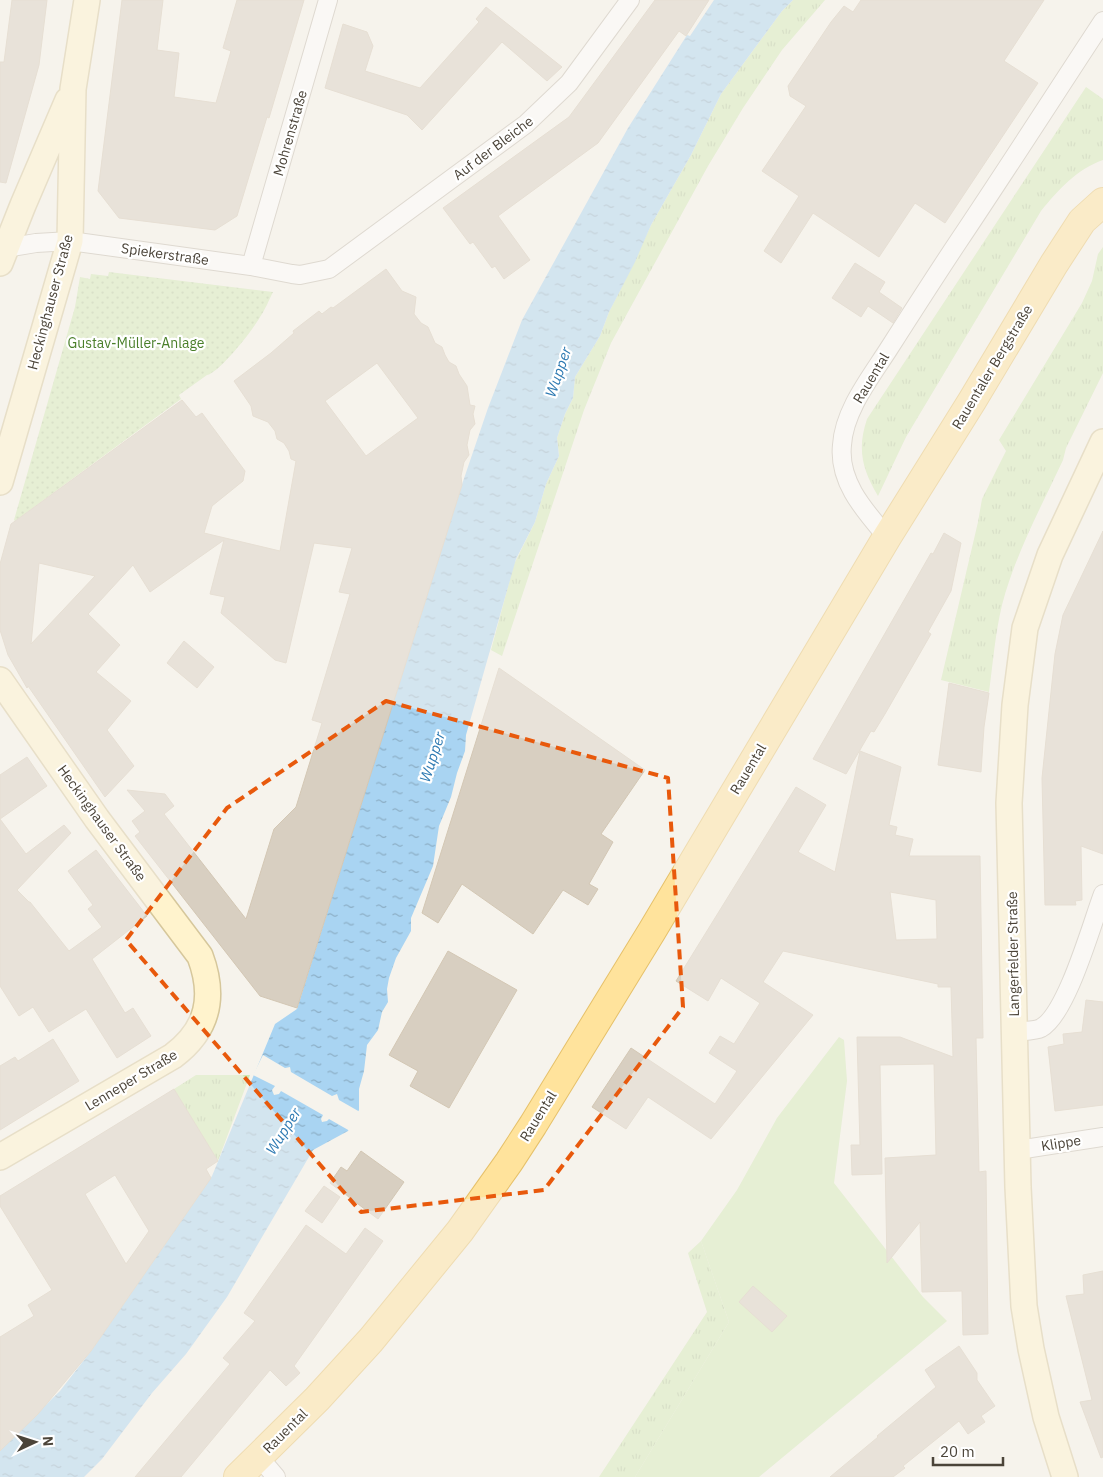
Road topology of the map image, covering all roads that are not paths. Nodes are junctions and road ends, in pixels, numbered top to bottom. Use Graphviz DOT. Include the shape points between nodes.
graph roads {
  1 [pos="86,0"];
  2 [pos="328,0"];
  3 [pos="630,0"];
  4 [pos="1103,20"];
  5 [pos="73,89"];
  6 [pos="1103,202"];
  7 [pos="70,241"];
  8 [pos="2,253"];
  9 [pos="251,266"];
  10 [pos="329,269"];
  11 [pos="1103,442"];
  12 [pos="0,482"];
  13 [pos="887,537"];
  14 [pos="0,680"];
  15 [pos="1103,894"];
  16 [pos="204,966"];
  17 [pos="1015,1032"];
  18 [pos="1103,1136"];
  19 [pos="1018,1150"];
  20 [pos="0,1157"];
  21 [pos="267,1467"];
  22 [pos="238,1477"];
  23 [pos="1065,1477"];
  1 -- 5 [label="main road, Heckinghauser Straße"];
  2 -- 9 [label="street, Mohrenstraße"];
  3 -- 10 [label="street, Auf der Bleiche" via="569,83 526,124"];
  4 -- 13 [label="street, Rauental" via="918,302 869,380 845,426 842,465 851,490"];
  5 -- 7 [label="main road, Heckinghauser Straße"];
  5 -- 8 [label="main road, Heckinghauser Straße"];
  6 -- 13 [label="main road, Rauentaler Bergstraße" via="1077,228"];
  7 -- 8 [label="street, Spiekerstraße"];
  7 -- 9 [label="street, Spiekerstraße"];
  7 -- 12 [label="main road, Heckinghauser Straße"];
  9 -- 10 [label="street, Spiekerstraße" via="300,275"];
  11 -- 17 [label="main road, Langerfelder Straße" via="1050,555 1025,628 1015,705 1009,803"];
  13 -- 21 [label="main road, Rauental" via="652,931 509,1162 460,1231 371,1340 317,1399"];
  14 -- 16 [label="main road, Heckinghauser Straße" via="97,819 200,956"];
  15 -- 17 [label="street" via="1066,998 1056,1014 1041,1028"];
  16 -- 20 [label="main road, Lenneper Straße" via="208,988 206,1012 183,1048"];
  17 -- 19 [label="main road, Langerfelder Straße"];
  18 -- 19 [label="street, Klippe"];
  19 -- 23 [label="main road, Langerfelder Straße" via="1024,1306 1046,1417"];
  21 -- 22 [label="main road, Rauental"];
}
